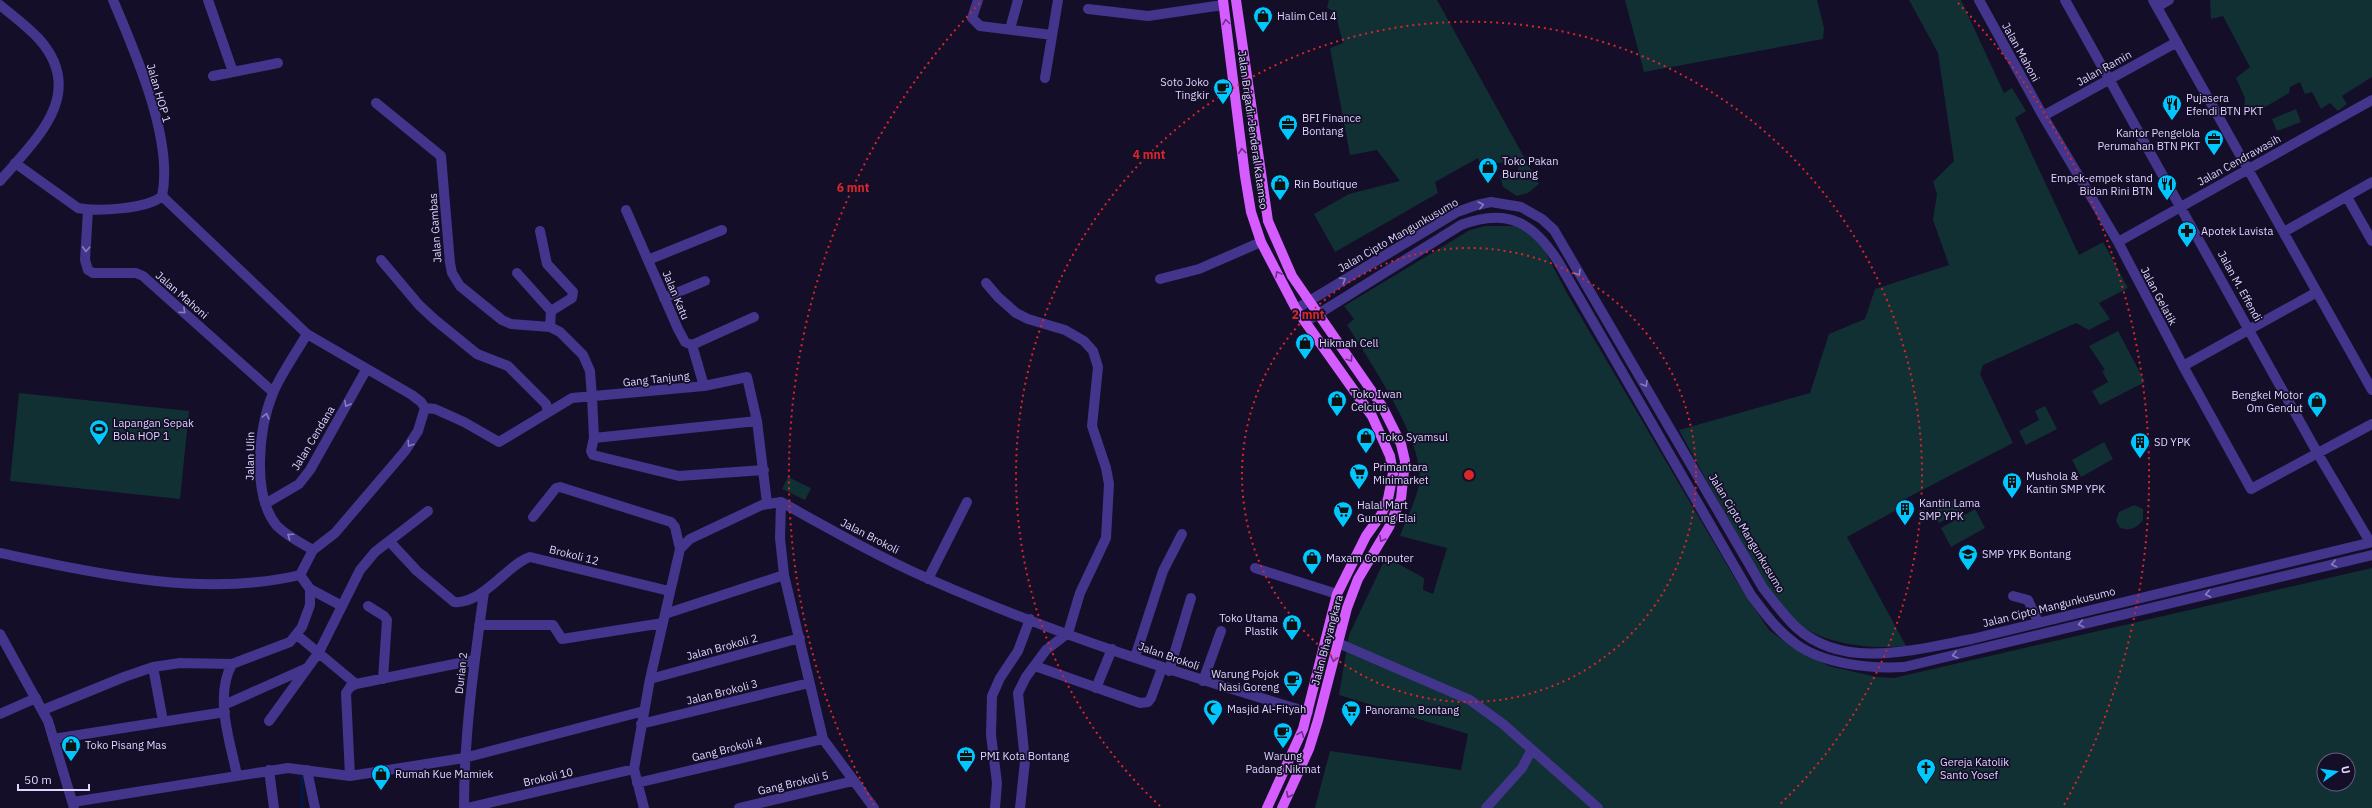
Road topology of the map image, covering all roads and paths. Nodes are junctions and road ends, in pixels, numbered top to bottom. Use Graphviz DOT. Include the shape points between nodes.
graph roads {
  1 [pos="113,0"];
  2 [pos="208,0"];
  3 [pos="978,0"];
  4 [pos="1018,0"];
  5 [pos="1058,0"];
  6 [pos="1236,0"];
  7 [pos="1979,0"];
  8 [pos="2065,0"];
  9 [pos="2169,0"];
  10 [pos="1223,3"];
  11 [pos="2155,3"];
  12 [pos="0,5"];
  13 [pos="1088,9"];
  14 [pos="1010,29"];
  15 [pos="1052,34"];
  16 [pos="2177,42"];
  17 [pos="1242,46"];
  18 [pos="1229,48"];
  19 [pos="278,63"];
  20 [pos="233,72"];
  21 [pos="213,76"];
  22 [pos="1045,78"];
  23 [pos="2110,78"];
  24 [pos="2372,100"];
  25 [pos="376,103"];
  26 [pos="2043,116"];
  27 [pos="15,163"];
  28 [pos="2248,170"];
  29 [pos="0,181"];
  30 [pos="2372,182"];
  31 [pos="162,196"];
  32 [pos="2347,197"];
  33 [pos="2181,206"];
  34 [pos="88,210"];
  35 [pos="626,210"];
  36 [pos="722,230"];
  37 [pos="540,232"];
  38 [pos="2284,232"];
  39 [pos="2372,241"];
  40 [pos="1261,242"];
  41 [pos="2118,242"];
  42 [pos="381,260"];
  43 [pos="648,260"];
  44 [pos="517,272"];
  45 [pos="1160,279"];
  46 [pos="705,281"];
  47 [pos="986,283"];
  48 [pos="2317,292"];
  49 [pos="664,298"];
  50 [pos="1310,300"];
  51 [pos="1296,309"];
  52 [pos="551,311"];
  53 [pos="1320,315"];
  54 [pos="754,317"];
  55 [pos="1306,322"];
  56 [pos="550,327"];
  57 [pos="2250,329"];
  58 [pos="307,334"];
  59 [pos="692,345"];
  60 [pos="2183,366"];
  61 [pos="366,370"];
  62 [pos="704,386"];
  63 [pos="2372,390"];
  64 [pos="274,392"];
  65 [pos="588,397"];
  66 [pos="425,408"];
  67 [pos="548,412"];
  68 [pos="757,421"];
  69 [pos="2372,424"];
  70 [pos="594,438"];
  71 [pos="2318,454"];
  72 [pos="764,470"];
  73 [pos="1696,471"];
  74 [pos="1682,478"];
  75 [pos="781,502"];
  76 [pos="967,502"];
  77 [pos="767,503"];
  78 [pos="265,504"];
  79 [pos="428,511"];
  80 [pos="533,517"];
  81 [pos="1182,534"];
  82 [pos="390,542"];
  83 [pos="2371,542"];
  84 [pos="680,549"];
  85 [pos="313,550"];
  86 [pos="0,553"];
  87 [pos="2372,555"];
  88 [pos="1255,568"];
  89 [pos="300,575"];
  90 [pos="784,575"];
  91 [pos="2231,575"];
  92 [pos="928,579"];
  93 [pos="2235,588"];
  94 [pos="310,589"];
  95 [pos="669,591"];
  96 [pos="484,592"];
  97 [pos="1336,594"];
  98 [pos="2013,596"];
  99 [pos="1191,598"];
  100 [pos="342,606"];
  101 [pos="368,606"];
  102 [pos="664,618"];
  103 [pos="1034,620"];
  104 [pos="2038,622"];
  105 [pos="479,625"];
  106 [pos="1220,631"];
  107 [pos="1068,633"];
  108 [pos="0,634"];
  109 [pos="297,635"];
  110 [pos="800,638"];
  111 [pos="1338,643"];
  112 [pos="2,646"];
  113 [pos="1112,649"];
  114 [pos="319,652"];
  115 [pos="1135,658"];
  116 [pos="474,660"];
  117 [pos="232,664"];
  118 [pos="1035,666"];
  119 [pos="153,667"];
  120 [pos="308,667"];
  121 [pos="1166,669"];
  122 [pos="383,679"];
  123 [pos="650,679"];
  124 [pos="1203,681"];
  125 [pos="809,683"];
  126 [pos="356,684"];
  127 [pos="1096,688"];
  128 [pos="36,698"];
  129 [pos="225,709"];
  130 [pos="43,710"];
  131 [pos="644,711"];
  132 [pos="1308,712"];
  133 [pos="0,714"];
  134 [pos="163,720"];
  135 [pos="268,721"];
  136 [pos="641,724"];
  137 [pos="823,738"];
  138 [pos="54,739"];
  139 [pos="1532,751"];
  140 [pos="464,758"];
  141 [pos="634,769"];
  142 [pos="271,770"];
  143 [pos="308,770"];
  144 [pos="237,775"];
  145 [pos="350,776"];
  146 [pos="853,781"];
  147 [pos="637,783"];
  148 [pos="73,805"];
  149 [pos="274,808"];
  150 [pos="315,808"];
  151 [pos="464,808"];
  152 [pos="467,808"];
  153 [pos="644,808"];
  154 [pos="739,808"];
  155 [pos="874,808"];
  156 [pos="995,808"];
  157 [pos="1020,808"];
  158 [pos="1267,808"];
  159 [pos="1282,808"];
  160 [pos="1486,808"];
  161 [pos="1598,808"];
  1 -- 31 [label="street, Jalan HOP 1" via="143,74 157,125 164,170"];
  2 -- 20 [label="street"];
  3 -- 14 [label="street" via="972,18 976,24"];
  4 -- 14 [label="street"];
  5 -- 15 [label="street"];
  6 -- 17 [label="main road, Jalan Brigadir Jenderal Katamso"];
  7 -- 26 [label="street, Jalan Mahoni"];
  8 -- 23 [label="street, Jalan M. Effendi"];
  9 -- 11 [label="street"];
  10 -- 13 [label="street" via="1148,16"];
  18 -- 10 [label="main road, Jalan Brigadir Jenderal Katamso, one-way"];
  11 -- 16 [label="street"];
  12 -- 27 [label="street" via="39,39 50,54 57,73 55,111 45,128"];
  14 -- 15 [label="street"];
  15 -- 22 [label="street"];
  16 -- 23 [label="street, Jalan Ramin"];
  16 -- 28 [label="street"];
  17 -- 18 [label="main road"];
  17 -- 50 [label="main road, Jalan Brigadir Jenderal Katamso" via="1268,221 1292,276"];
  40 -- 18 [label="main road, Jalan Brigadir Jenderal Katamso, one-way" via="1251,212 1245,176"];
  19 -- 20 [label="street"];
  20 -- 21 [label="street"];
  23 -- 26 [label="street, Jalan Ramin"];
  23 -- 33 [label="street, Jalan M. Effendi"];
  24 -- 28 [label="street, Jalan Cendrawasih"];
  25 -- 56 [label="street, Jalan Gambas" via="441,156 450,263 455,280 507,322"];
  26 -- 41 [label="street, Jalan Gelatik"];
  27 -- 29 [label="street"];
  27 -- 34 [label="street" via="64,201"];
  28 -- 33 [label="street, Jalan Cendrawasih"];
  28 -- 38 [label="street"];
  30 -- 32 [label="street"];
  31 -- 34 [label="street" via="155,202 137,206"];
  31 -- 58 [label="street"];
  32 -- 38 [label="street"];
  32 -- 39 [label="street"];
  33 -- 41 [label="street, Jalan Cendrawasih"];
  33 -- 57 [label="street, Jalan M. Effendi"];
  34 -- 64 [label="street, Jalan Mahoni, one-way" via="85,260 88,270 93,273 136,273 143,276"];
  35 -- 43 [label="street, Jalan Katu"];
  36 -- 43 [label="street"];
  37 -- 52 [label="street" via="547,264 573,292 572,298"];
  38 -- 48 [label="street"];
  40 -- 45 [label="street" via="1199,270"];
  51 -- 40 [label="main road, Jalan Brigadir Jenderal Katamso, one-way"];
  41 -- 60 [label="street, Jalan Gelatik"];
  42 -- 67 [label="street" via="434,320 477,354 508,366 546,404"];
  43 -- 49 [label="street, Jalan Katu"];
  44 -- 52 [label="street"];
  46 -- 49 [label="street"];
  47 -- 107 [label="street" via="998,298 1016,313 1065,330 1084,341 1096,356 1098,376 1092,426 1108,474 1108,525 1103,545 1080,593"];
  48 -- 57 [label="street"];
  48 -- 63 [label="street"];
  49 -- 59 [label="street, Jalan Katu" via="684,340"];
  50 -- 51 [label="street, Jalan Cipto Mangunkusumo"];
  50 -- 53 [label="main road, Jalan Brigadir Jenderal Katamso"];
  50 -- 73 [label="street, Jalan Cipto Mangunkusumo, one-way" via="1457,212 1491,202 1521,208 1542,219 1554,230"];
  51 -- 55 [label="main road, Jalan Brigadir Jenderal Katamso"];
  52 -- 56 [label="street"];
  53 -- 55 [label="street, Jalan Cipto Mangunkusumo"];
  53 -- 74 [label="street, Jalan Cipto Mangunkusumo" via="1461,225 1491,216 1527,225 1546,243 1560,263"];
  53 -- 111 [label="main road, Jalan Bhayangkara, one-way" via="1382,406 1401,444 1405,462 1401,499 1389,527 1358,579"];
  54 -- 59 [label="street"];
  55 -- 97 [label="main road, Jalan Bhayangkara" via="1372,416 1390,456 1393,473 1388,499 1381,515 1366,536"];
  56 -- 65 [label="street, Jalan Gambas" via="560,332 583,355 590,371"];
  57 -- 60 [label="street"];
  57 -- 71 [label="street, Jalan M. Effendi"];
  58 -- 61 [label="street"];
  58 -- 64 [label="street, Jalan Ulin"];
  59 -- 62 [label="street, Jalan Katu"];
  60 -- 71 [label="street, Jalan Gelatik" via="2251,489"];
  61 -- 66 [label="street" via="412,395"];
  61 -- 78 [label="street, Jalan Cendana, one-way" via="310,470 294,487"];
  62 -- 65 [label="street, Gang Tanjung"];
  62 -- 68 [label="street, Gang Tanjung" via="747,377"];
  78 -- 64 [label="street, Jalan Ulin, one-way" via="261,480 261,432"];
  65 -- 67 [label="street, Gang Tanjung" via="570,399"];
  65 -- 70 [label="street, Jalan Gambas"];
  66 -- 67 [label="street" via="435,409 464,422 499,442"];
  66 -- 85 [label="street, one-way" via="418,431 405,451 335,533"];
  68 -- 70 [label="street"];
  68 -- 72 [label="street"];
  69 -- 71 [label="street"];
  70 -- 72 [label="street, Jalan Gambas" via="591,449 593,455 673,475 686,477"];
  71 -- 83 [label="street, Jalan M. Effendi"];
  72 -- 77 [label="street"];
  73 -- 74 [label="street"];
  73 -- 104 [label="street, Jalan Cipto Mangunkusumo" via="1763,588 1798,629 1818,641 1858,653 1904,652 1972,639"];
  93 -- 74 [label="street, Jalan Cipto Mangunkusumo, one-way" via="1904,667 1877,669 1847,664 1818,655 1792,642 1772,622 1751,596"];
  75 -- 77 [label="street"];
  75 -- 90 [label="street" via="780,538"];
  75 -- 92 [label="street, Jalan Brokoli"];
  76 -- 92 [label="street"];
  77 -- 84 [label="street" via="690,538"];
  85 -- 78 [label="street, Jalan Ulin, one-way" via="276,525"];
  79 -- 82 [label="street"];
  80 -- 84 [label="street" via="556,488 560,487 671,522"];
  81 -- 115 [label="street" via="1163,571"];
  82 -- 96 [label="street" via="417,571 454,602 462,602"];
  82 -- 100 [label="street" via="367,560"];
  83 -- 91 [label="street, Jalan Cipto Mangunkusumo"];
  84 -- 95 [label="street"];
  85 -- 89 [label="street"];
  86 -- 89 [label="street" via="94,573 150,580 253,582"];
  87 -- 93 [label="street, Jalan Cipto Mangunkusumo, one-way"];
  88 -- 97 [label="street"];
  89 -- 94 [label="street"];
  90 -- 102 [label="street"];
  90 -- 110 [label="street"];
  91 -- 93 [label="street"];
  91 -- 104 [label="street, Jalan Cipto Mangunkusumo"];
  92 -- 103 [label="street, Jalan Brokoli"];
  94 -- 100 [label="street"];
  94 -- 109 [label="street" via="310,605"];
  95 -- 96 [label="street, Brokoli 12" via="530,557"];
  95 -- 102 [label="street"];
  96 -- 105 [label="street, Durian 2"];
  97 -- 132 [label="main road, Jalan Bhayangkara"];
  98 -- 104 [label="street" via="2028,600"];
  99 -- 121 [label="street"];
  100 -- 114 [label="street"];
  101 -- 122 [label="street" via="387,620"];
  102 -- 105 [label="street" via="562,639 553,625"];
  102 -- 123 [label="street"];
  103 -- 107 [label="street, Jalan Brokoli"];
  103 -- 156 [label="street" via="992,696 991,735 997,783"];
  105 -- 116 [label="street, Durian 2"];
  106 -- 124 [label="street"];
  107 -- 113 [label="street, Jalan Brokoli"];
  107 -- 118 [label="street" via="1046,650"];
  108 -- 112 [label="street"];
  109 -- 114 [label="street"];
  109 -- 117 [label="street" via="278,648"];
  110 -- 123 [label="street, Jalan Brokoli 2"];
  110 -- 125 [label="street"];
  111 -- 139 [label="street" via="1470,700 1503,724"];
  111 -- 159 [label="main road, Jalan Bhayangkara, one-way" via="1309,749"];
  112 -- 128 [label="street"];
  113 -- 115 [label="street, Jalan Brokoli"];
  113 -- 127 [label="street"];
  114 -- 120 [label="street"];
  114 -- 126 [label="street"];
  115 -- 121 [label="street, Jalan Brokoli"];
  116 -- 122 [label="street"];
  116 -- 140 [label="street, Durian 2"];
  117 -- 119 [label="street" via="180,663"];
  117 -- 129 [label="street" via="224,684"];
  118 -- 127 [label="street"];
  118 -- 157 [label="street" via="1018,693 1025,761"];
  119 -- 130 [label="street"];
  119 -- 134 [label="street"];
  120 -- 129 [label="street"];
  120 -- 135 [label="street"];
  121 -- 124 [label="street, Jalan Brokoli"];
  121 -- 127 [label="street" via="1151,698 1145,703"];
  122 -- 126 [label="street"];
  123 -- 131 [label="street"];
  124 -- 132 [label="street, Jalan Brokoli"];
  125 -- 136 [label="street, Jalan Brokoli 3"];
  125 -- 137 [label="street"];
  126 -- 145 [label="street" via="346,693"];
  128 -- 130 [label="street"];
  128 -- 133 [label="street"];
  129 -- 134 [label="street"];
  129 -- 144 [label="street"];
  130 -- 138 [label="street"];
  131 -- 136 [label="street"];
  131 -- 140 [label="street"];
  158 -- 132 [label="main road, Jalan Bhayangkara, one-way" via="1286,771"];
  134 -- 138 [label="street"];
  136 -- 141 [label="street"];
  137 -- 146 [label="street"];
  137 -- 147 [label="street, Gang Brokoli 4"];
  138 -- 148 [label="street"];
  139 -- 160 [label="street" via="1522,768"];
  139 -- 161 [label="street"];
  140 -- 145 [label="street"];
  140 -- 151 [label="street, Durian 2"];
  141 -- 147 [label="street"];
  141 -- 152 [label="street, Brokoli 10"];
  142 -- 143 [label="street"];
  142 -- 144 [label="street"];
  142 -- 149 [label="street"];
  143 -- 145 [label="street"];
  143 -- 150 [label="street"];
  144 -- 148 [label="street"];
  146 -- 154 [label="street, Gang Brokoli 5"];
  146 -- 155 [label="street"];
  147 -- 153 [label="street"];
}
